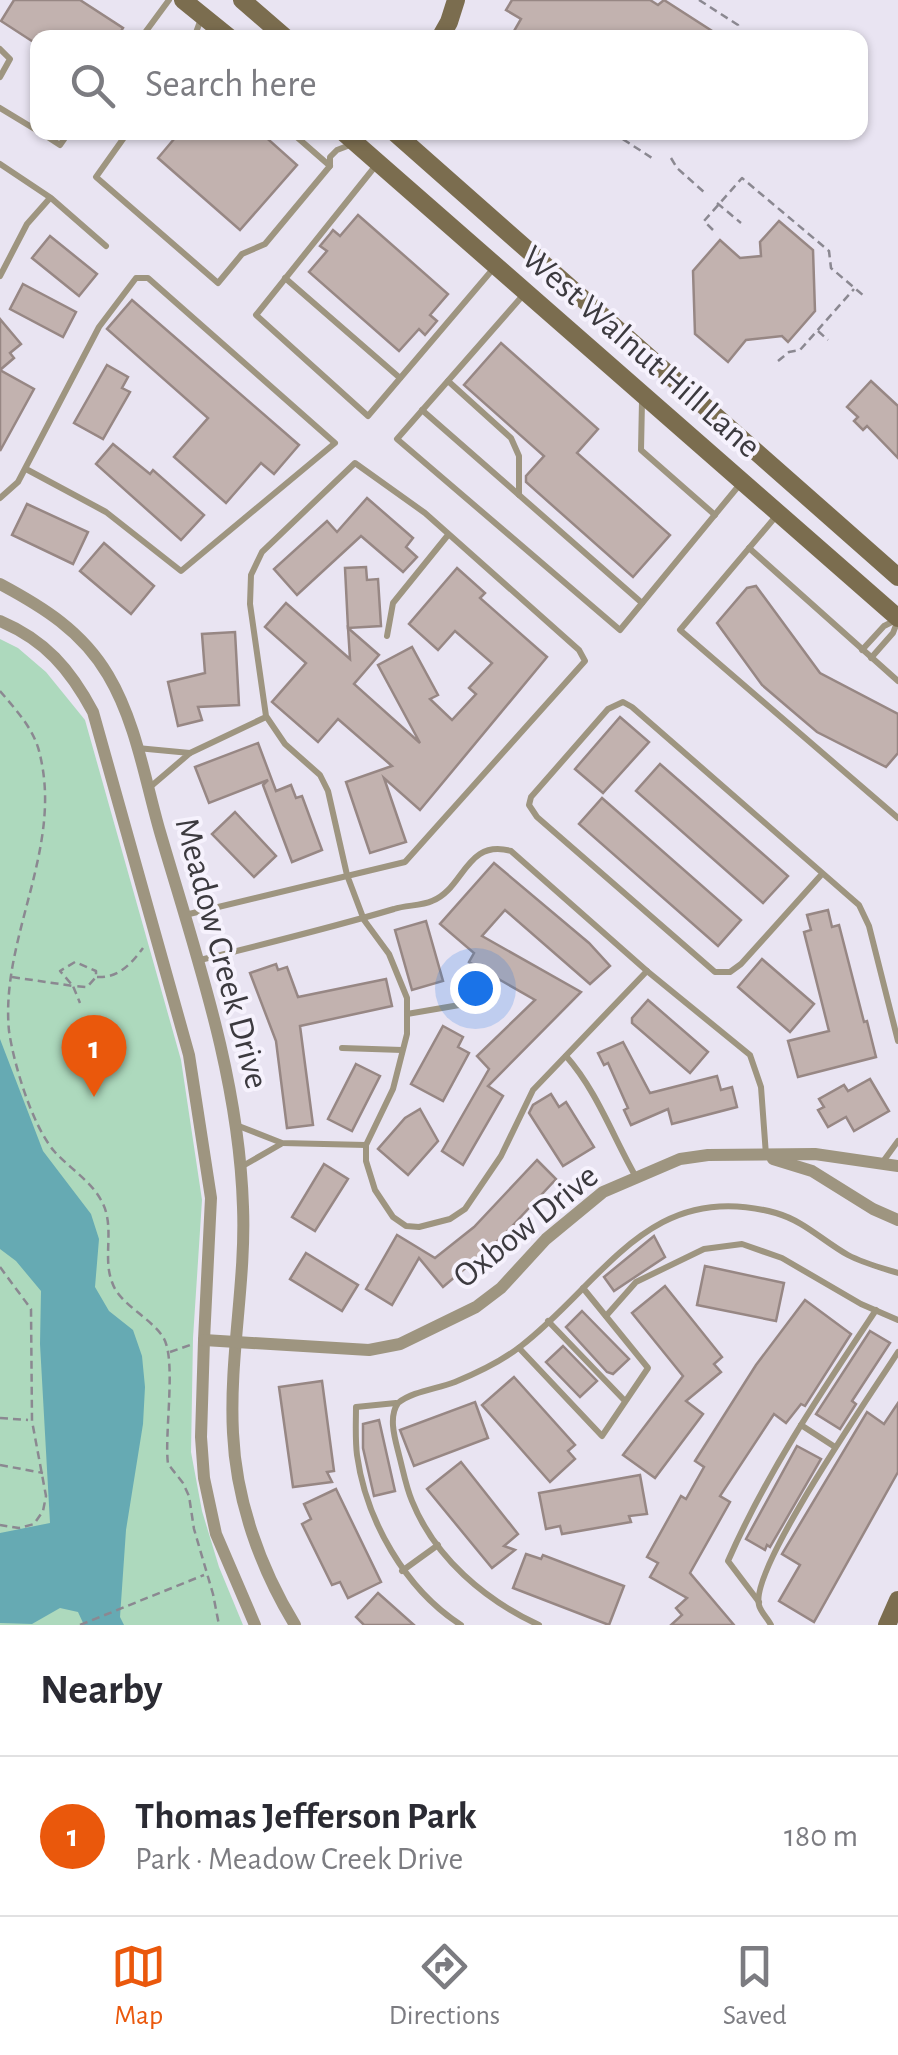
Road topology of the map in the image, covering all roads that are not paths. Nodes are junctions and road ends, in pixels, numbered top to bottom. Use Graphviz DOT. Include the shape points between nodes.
graph roads {
  1 [pos="169,0"];
  2 [pos="183,0"];
  3 [pos="242,0"];
  4 [pos="456,0"];
  5 [pos="202,15"];
  6 [pos="147,30"];
  7 [pos="197,30"];
  8 [pos="220,30"];
  9 [pos="277,30"];
  10 [pos="445,30"];
  11 [pos="0,49"];
  12 [pos="0,77"];
  13 [pos="0,108"];
  14 [pos="30,126"];
  15 [pos="122,140"];
  16 [pos="300,140"];
  17 [pos="349,140"];
  18 [pos="358,140"];
  19 [pos="403,140"];
  20 [pos="378,162"];
  21 [pos="0,164"];
  22 [pos="330,166"];
  23 [pos="50,198"];
  24 [pos="106,246"];
  25 [pos="495,266"];
  26 [pos="0,276"];
  27 [pos="286,278"];
  28 [pos="526,292"];
  29 [pos="400,378"];
  30 [pos="448,381"];
  31 [pos="642,395"];
  32 [pos="422,410"];
  33 [pos="26,469"];
  34 [pos="742,482"];
  35 [pos="519,495"];
  36 [pos="0,498"];
  37 [pos="778,514"];
  38 [pos="715,515"];
  39 [pos="448,534"];
  40 [pos="749,548"];
  41 [pos="898,576"];
  42 [pos="0,584"];
  43 [pos="642,603"];
  44 [pos="898,618"];
  45 [pos="0,621"];
  46 [pos="388,636"];
  47 [pos="862,650"];
  48 [pos="872,658"];
  49 [pos="898,681"];
  50 [pos="266,716"];
  51 [pos="137,748"];
  52 [pos="190,753"];
  53 [pos="148,789"];
  54 [pos="898,818"];
  55 [pos="822,874"];
  56 [pos="347,875"];
  57 [pos="184,915"];
  58 [pos="364,920"];
  59 [pos="199,961"];
  60 [pos="647,971"];
  61 [pos="471,1003"];
  62 [pos="407,1014"];
  63 [pos="898,1041"];
  64 [pos="342,1048"];
  65 [pos="402,1050"];
  66 [pos="566,1056"];
  67 [pos="236,1125"];
  68 [pos="898,1141"];
  69 [pos="282,1143"];
  70 [pos="366,1145"];
  71 [pos="766,1156"];
  72 [pos="882,1163"];
  73 [pos="898,1166"];
  74 [pos="240,1167"];
  75 [pos="636,1178"];
  76 [pos="898,1220"];
  77 [pos="898,1274"];
  78 [pos="583,1288"];
  79 [pos="876,1310"];
  80 [pos="606,1316"];
  81 [pos="898,1320"];
  82 [pos="548,1321"];
  83 [pos="197,1338"];
  84 [pos="237,1343"];
  85 [pos="519,1348"];
  86 [pos="898,1352"];
  87 [pos="626,1401"];
  88 [pos="398,1402"];
  89 [pos="800,1425"];
  90 [pos="835,1447"];
  91 [pos="438,1545"];
  92 [pos="402,1571"];
  93 [pos="898,1600"];
  94 [pos="759,1602"];
  95 [pos="254,1625"];
  96 [pos="296,1625"];
  97 [pos="461,1625"];
  98 [pos="539,1625"];
  99 [pos="772,1625"];
  100 [pos="886,1625"];
  1 -- 6 [label="lane"];
  2 -- 5 [label="main road"];
  3 -- 9 [label="main road"];
  4 -- 10 [label="main road"];
  5 -- 7 [label="lane"];
  5 -- 8 [label="main road"];
  11 -- 12 [label="lane" via="10,59"];
  13 -- 14 [label="lane"];
  15 -- 22 [label="lane" via="96,176 218,283 242,254 265,244"];
  16 -- 22 [label="lane"];
  17 -- 22 [label="lane" via="330,157"];
  18 -- 20 [label="main road, West Walnut Hill Lane"];
  19 -- 41 [label="main road, West Walnut Hill Lane"];
  20 -- 25 [label="main road, West Walnut Hill Lane"];
  20 -- 27 [label="lane"];
  21 -- 23 [label="lane"];
  23 -- 24 [label="lane"];
  23 -- 26 [label="lane"];
  25 -- 28 [label="main road, West Walnut Hill Lane"];
  25 -- 29 [label="lane"];
  27 -- 29 [label="lane"];
  27 -- 29 [label="lane" via="256,315 368,416"];
  28 -- 30 [label="lane"];
  28 -- 31 [label="main road, West Walnut Hill Lane"];
  30 -- 32 [label="lane"];
  30 -- 35 [label="lane" via="511,438 519,456"];
  31 -- 34 [label="main road, West Walnut Hill Lane"];
  31 -- 38 [label="lane" via="642,450"];
  32 -- 35 [label="lane"];
  32 -- 43 [label="lane" via="397,439 620,630"];
  33 -- 33 [label="lane" via="98,328 136,278 148,278 335,443 181,572 106,512"];
  33 -- 36 [label="lane"];
  34 -- 37 [label="main road, West Walnut Hill Lane"];
  34 -- 38 [label="lane"];
  35 -- 43 [label="lane"];
  37 -- 40 [label="lane"];
  37 -- 44 [label="main road, West Walnut Hill Lane"];
  38 -- 43 [label="lane"];
  39 -- 46 [label="lane" via="393,603"];
  39 -- 50 [label="lane" via="355,463 262,552 251,575 250,604"];
  39 -- 56 [label="lane" via="585,661 405,862"];
  40 -- 47 [label="lane"];
  40 -- 54 [label="lane" via="680,630"];
  42 -- 51 [label="street, Meadow Creek Drive" via="57,617 88,646 115,688"];
  44 -- 47 [label="lane"];
  44 -- 48 [label="lane"];
  45 -- 83 [label="street, Meadow Creek Drive" via="50,650 93,712 189,1055 212,1198"];
  47 -- 48 [label="lane"];
  48 -- 49 [label="lane"];
  50 -- 52 [label="lane"];
  50 -- 56 [label="lane" via="328,790"];
  51 -- 52 [label="lane"];
  51 -- 53 [label="street, Meadow Creek Drive"];
  52 -- 53 [label="lane"];
  53 -- 57 [label="street, Meadow Creek Drive"];
  55 -- 55 [label="lane" via="623,702 608,709 531,796 529,804 552,830 716,972 741,964"];
  55 -- 63 [label="lane" via="859,906 869,926"];
  56 -- 57 [label="lane"];
  56 -- 58 [label="lane"];
  57 -- 59 [label="street, Meadow Creek Drive"];
  58 -- 59 [label="lane"];
  58 -- 60 [label="lane" via="431,902 474,858 497,848 524,860"];
  58 -- 62 [label="lane" via="402,979"];
  59 -- 67 [label="street, Meadow Creek Drive"];
  60 -- 66 [label="lane"];
  60 -- 71 [label="lane" via="750,1055 761,1088"];
  61 -- 62 [label="lane"];
  62 -- 65 [label="lane"];
  64 -- 65 [label="lane"];
  65 -- 70 [label="lane" via="393,1089"];
  66 -- 70 [label="lane" via="533,1090 476,1197 450,1218 419,1227 393,1216 375,1190"];
  66 -- 75 [label="lane" via="587,1080"];
  67 -- 69 [label="lane"];
  67 -- 74 [label="street, Meadow Creek Drive"];
  68 -- 72 [label="lane"];
  69 -- 70 [label="lane"];
  69 -- 74 [label="lane"];
  71 -- 72 [label="street, Oxbow Drive"];
  71 -- 75 [label="street, Oxbow Drive" via="680,1159"];
  71 -- 76 [label="street, Oxbow Drive" via="812,1171"];
  72 -- 73 [label="street, Oxbow Drive"];
  74 -- 84 [label="street, Meadow Creek Drive"];
  75 -- 84 [label="street, Oxbow Drive" via="603,1192 476,1308 426,1334 369,1350"];
  77 -- 78 [label="lane" via="848,1255 777,1213 712,1208 640,1234"];
  78 -- 80 [label="lane"];
  78 -- 82 [label="lane"];
  79 -- 80 [label="lane" via="782,1258 742,1244 704,1249 636,1282"];
  79 -- 81 [label="lane"];
  79 -- 89 [label="lane"];
  80 -- 87 [label="lane" via="648,1368"];
  82 -- 85 [label="lane"];
  82 -- 87 [label="lane"];
  83 -- 84 [label="street, Oxbow Drive"];
  83 -- 95 [label="street, Meadow Creek Drive" via="204,1478 216,1534"];
  84 -- 96 [label="street, Meadow Creek Drive" via="232,1431 245,1512"];
  85 -- 87 [label="lane" via="602,1436"];
  85 -- 88 [label="lane" via="457,1382"];
  86 -- 90 [label="lane"];
  88 -- 91 [label="lane" via="392,1412 395,1440 412,1502"];
  88 -- 92 [label="lane" via="356,1407 357,1455 368,1501"];
  89 -- 90 [label="lane"];
  89 -- 94 [label="lane" via="728,1561"];
  90 -- 94 [label="lane" via="773,1558"];
  91 -- 92 [label="lane"];
  91 -- 98 [label="lane" via="485,1594"];
  92 -- 97 [label="lane"];
  93 -- 100 [label="main road"];
  94 -- 99 [label="lane"];
}
